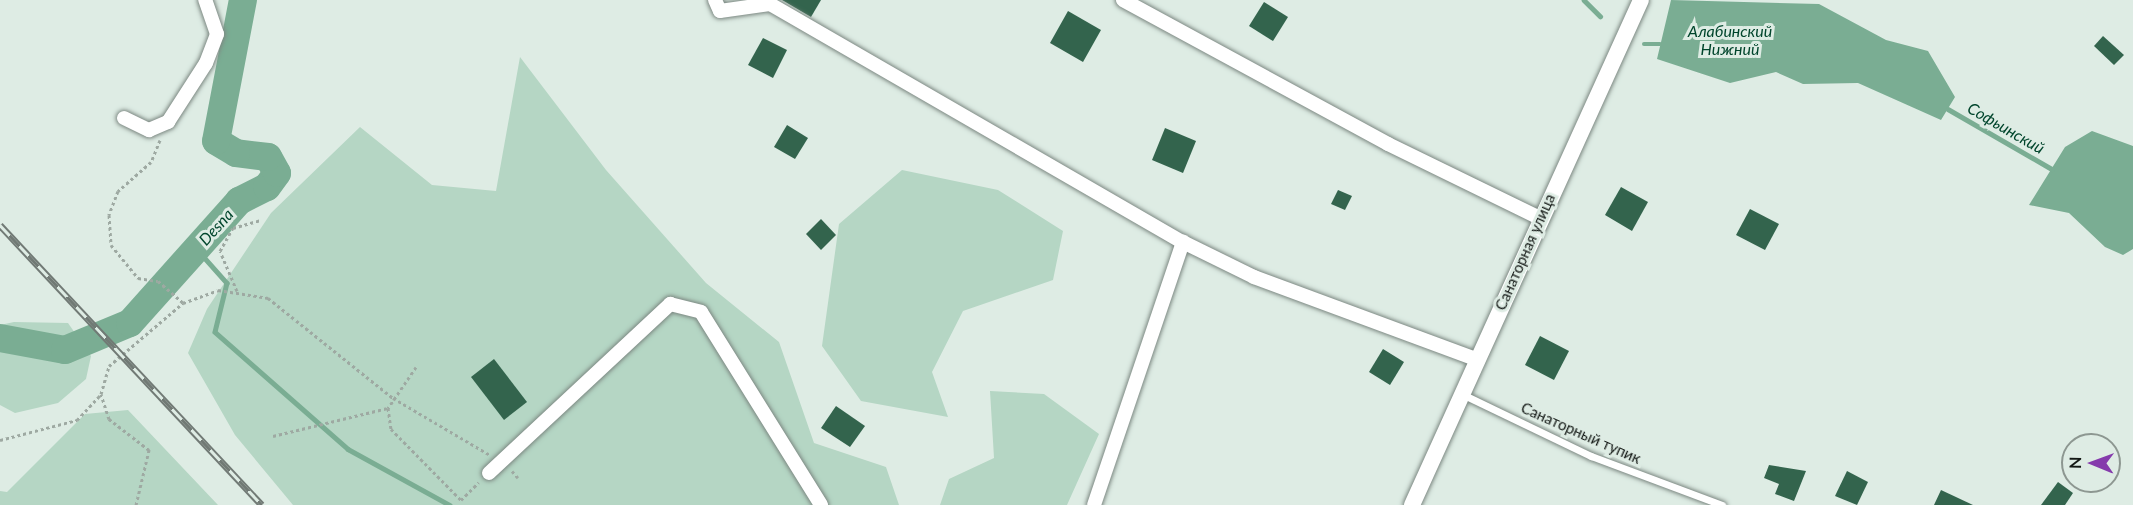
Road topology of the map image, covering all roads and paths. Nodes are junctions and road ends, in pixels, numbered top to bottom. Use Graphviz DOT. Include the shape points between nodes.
graph roads {
  1 [pos="205,0"];
  2 [pos="715,0"];
  3 [pos="1123,0"];
  4 [pos="1641,0"];
  5 [pos="124,118"];
  6 [pos="168,122"];
  7 [pos="1540,218"];
  8 [pos="261,220"];
  9 [pos="1183,242"];
  10 [pos="237,291"];
  11 [pos="183,303"];
  12 [pos="1478,360"];
  13 [pos="416,367"];
  14 [pos="101,394"];
  15 [pos="1464,394"];
  16 [pos="393,398"];
  17 [pos="388,408"];
  18 [pos="273,436"];
  19 [pos="0,440"];
  20 [pos="502,462"];
  21 [pos="489,473"];
  22 [pos="136,505"];
  23 [pos="821,505"];
  24 [pos="1094,505"];
  25 [pos="1412,505"];
  26 [pos="1722,505"];
  1 -- 6 [label="street" via="217,34 206,63"];
  2 -- 9 [label="street" via="720,11 770,4"];
  3 -- 7 [label="street" via="1388,144"];
  4 -- 7 [label="street, Санаторная улица"];
  5 -- 6 [label="street" via="149,130"];
  6 -- 11 [label="path" via="152,162 118,191 109,215 111,245 138,278 158,280"];
  7 -- 12 [label="street, Санаторная улица"];
  8 -- 10 [label="path" via="233,228 220,250"];
  9 -- 12 [label="street" via="1254,277"];
  9 -- 24 [label="street"];
  10 -- 11 [label="path" via="218,290"];
  10 -- 16 [label="path" via="268,298"];
  11 -- 14 [label="path" via="109,366"];
  12 -- 15 [label="street, Санаторная улица"];
  13 -- 16 [label="path"];
  14 -- 19 [label="path" via="77,420"];
  14 -- 22 [label="path" via="109,419 149,450"];
  15 -- 25 [label="street, Санаторная улица"];
  15 -- 26 [label="lane, Санаторный тупик" via="1592,456"];
  16 -- 17 [label="path"];
  16 -- 20 [label="path"];
  17 -- 18 [label="path"];
  17 -- 21 [label="path" via="391,429 461,500"];
  20 -- 21 [label="street"];
  20 -- 23 [label="street" via="670,304 701,312"];
}
